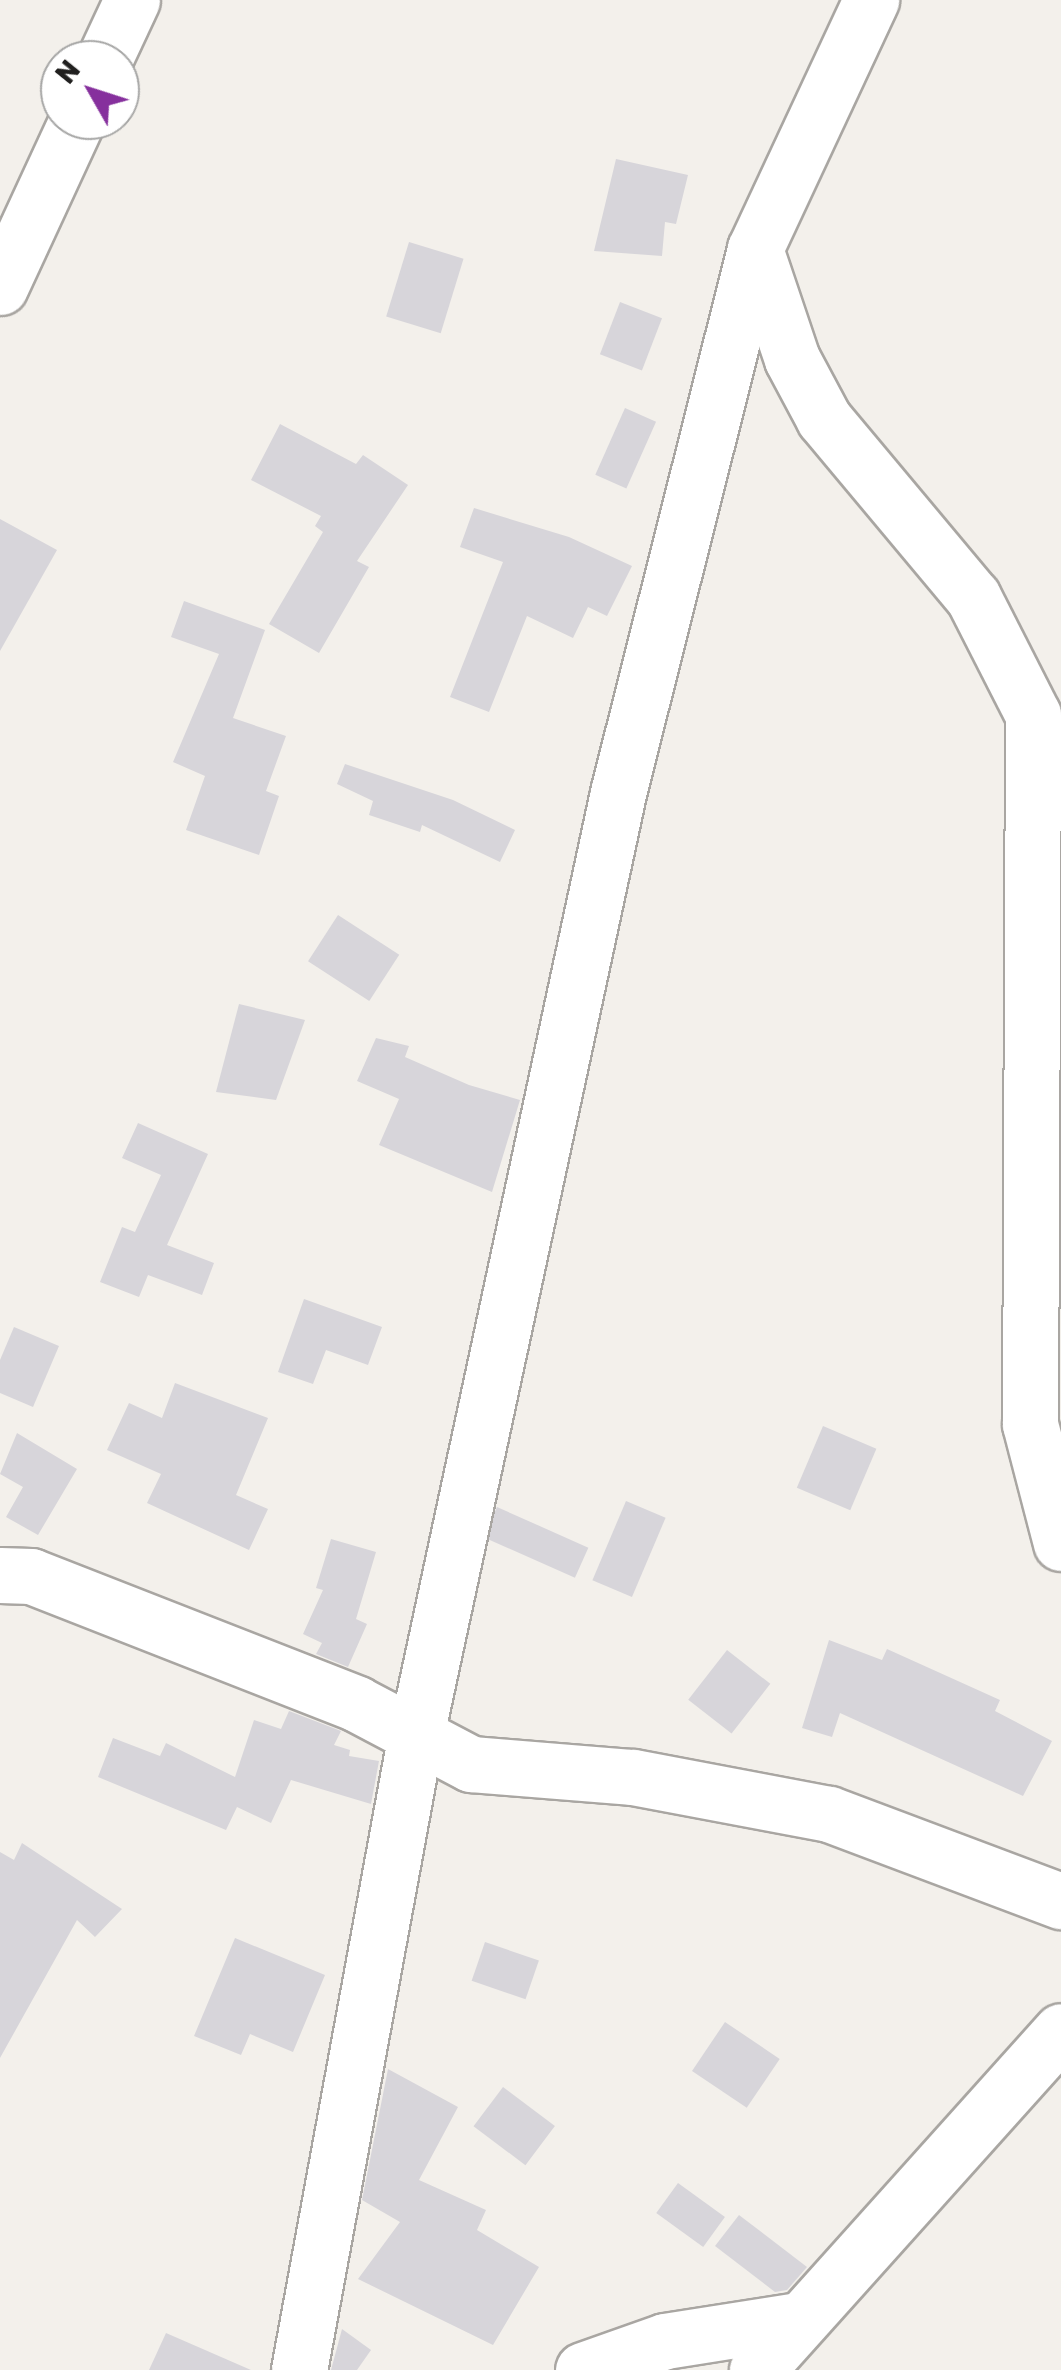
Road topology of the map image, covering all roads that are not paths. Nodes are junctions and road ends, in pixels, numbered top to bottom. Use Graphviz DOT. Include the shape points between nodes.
graph roads {
  1 [pos="132,0"];
  2 [pos="872,0"];
  3 [pos="113,40"];
  4 [pos="68,140"];
  5 [pos="755,249"];
  6 [pos="0,288"];
  7 [pos="1061,1543"];
  8 [pos="0,1575"];
  9 [pos="415,1739"];
  10 [pos="1061,1901"];
  11 [pos="1061,2031"];
  12 [pos="796,2320"];
  13 [pos="298,2370"];
  14 [pos="583,2370"];
  15 [pos="757,2370"];
  1 -- 3 [label="street"];
  2 -- 5 [label="street"];
  4 -- 6 [label="street"];
  5 -- 7 [label="street" via="792,360 824,419 973,597 1033,714 1030,1424"];
  5 -- 9 [label="street" via="618,793"];
  8 -- 9 [label="street" via="31,1576 358,1704"];
  9 -- 10 [label="street" via="471,1764 633,1777 829,1814"];
  9 -- 13 [label="street"];
  11 -- 12 [label="street"];
  12 -- 14 [label="street" via="666,2341"];
  12 -- 15 [label="street"];
}
